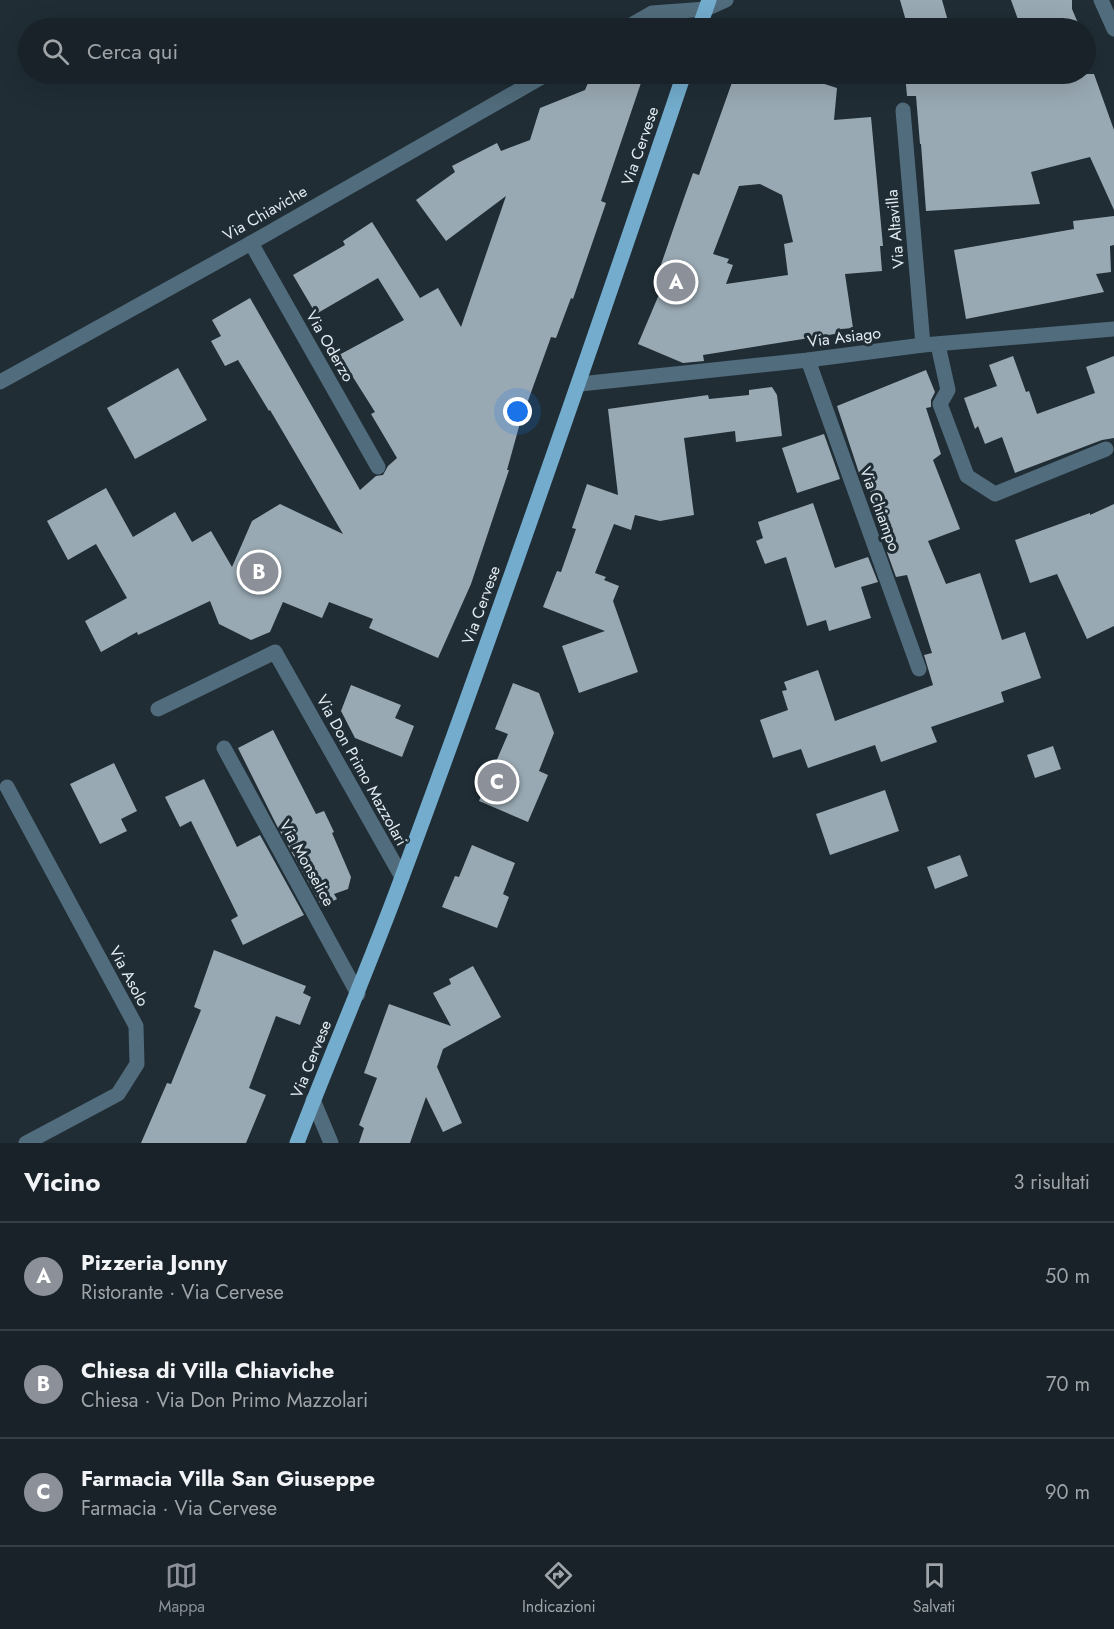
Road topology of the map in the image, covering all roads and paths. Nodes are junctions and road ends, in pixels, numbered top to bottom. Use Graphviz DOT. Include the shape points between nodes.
graph roads {
  1 [pos="726,0"];
  2 [pos="1101,0"];
  3 [pos="707,4"];
  4 [pos="645,18"];
  5 [pos="1114,29"];
  6 [pos="529,84"];
  7 [pos="681,84"];
  8 [pos="903,110"];
  9 [pos="250,243"];
  10 [pos="1114,329"];
  11 [pos="931,345"];
  12 [pos="808,360"];
  13 [pos="0,382"];
  14 [pos="579,384"];
  15 [pos="1106,449"];
  16 [pos="378,467"];
  17 [pos="919,669"];
  18 [pos="158,709"];
  19 [pos="224,748"];
  20 [pos="2,784"];
  21 [pos="402,877"];
  22 [pos="358,994"];
  23 [pos="314,1100"];
  24 [pos="26,1143"];
  25 [pos="297,1143"];
  26 [pos="331,1143"];
  1 -- 3 [label="street"];
  2 -- 5 [label="street"];
  3 -- 4 [label="street"];
  6 -- 9 [label="street, Via Chiaviche"];
  7 -- 14 [label="main road, Via Cervese"];
  8 -- 11 [label="street, Via Altavilla"];
  9 -- 13 [label="street, Via Chiaviche"];
  9 -- 16 [label="street, Via Oderzo"];
  10 -- 11 [label="street, Via Asiago"];
  11 -- 12 [label="street, Via Asiago"];
  11 -- 15 [label="street, Via Altavilla" via="948,390 940,404 967,476 995,494"];
  12 -- 14 [label="street, Via Asiago"];
  12 -- 17 [label="street, Via Chiampo"];
  14 -- 21 [label="main road, Via Cervese"];
  18 -- 21 [label="street, Via Don Primo Mazzolari" via="275,652"];
  19 -- 22 [label="street, Via Monselice"];
  20 -- 24 [label="street, Via Asolo" via="136,1026 137,1064 118,1094"];
  21 -- 22 [label="main road, Via Cervese"];
  22 -- 23 [label="main road, Via Cervese"];
  23 -- 25 [label="main road, Via Cervese"];
  23 -- 26 [label="street"];
}
